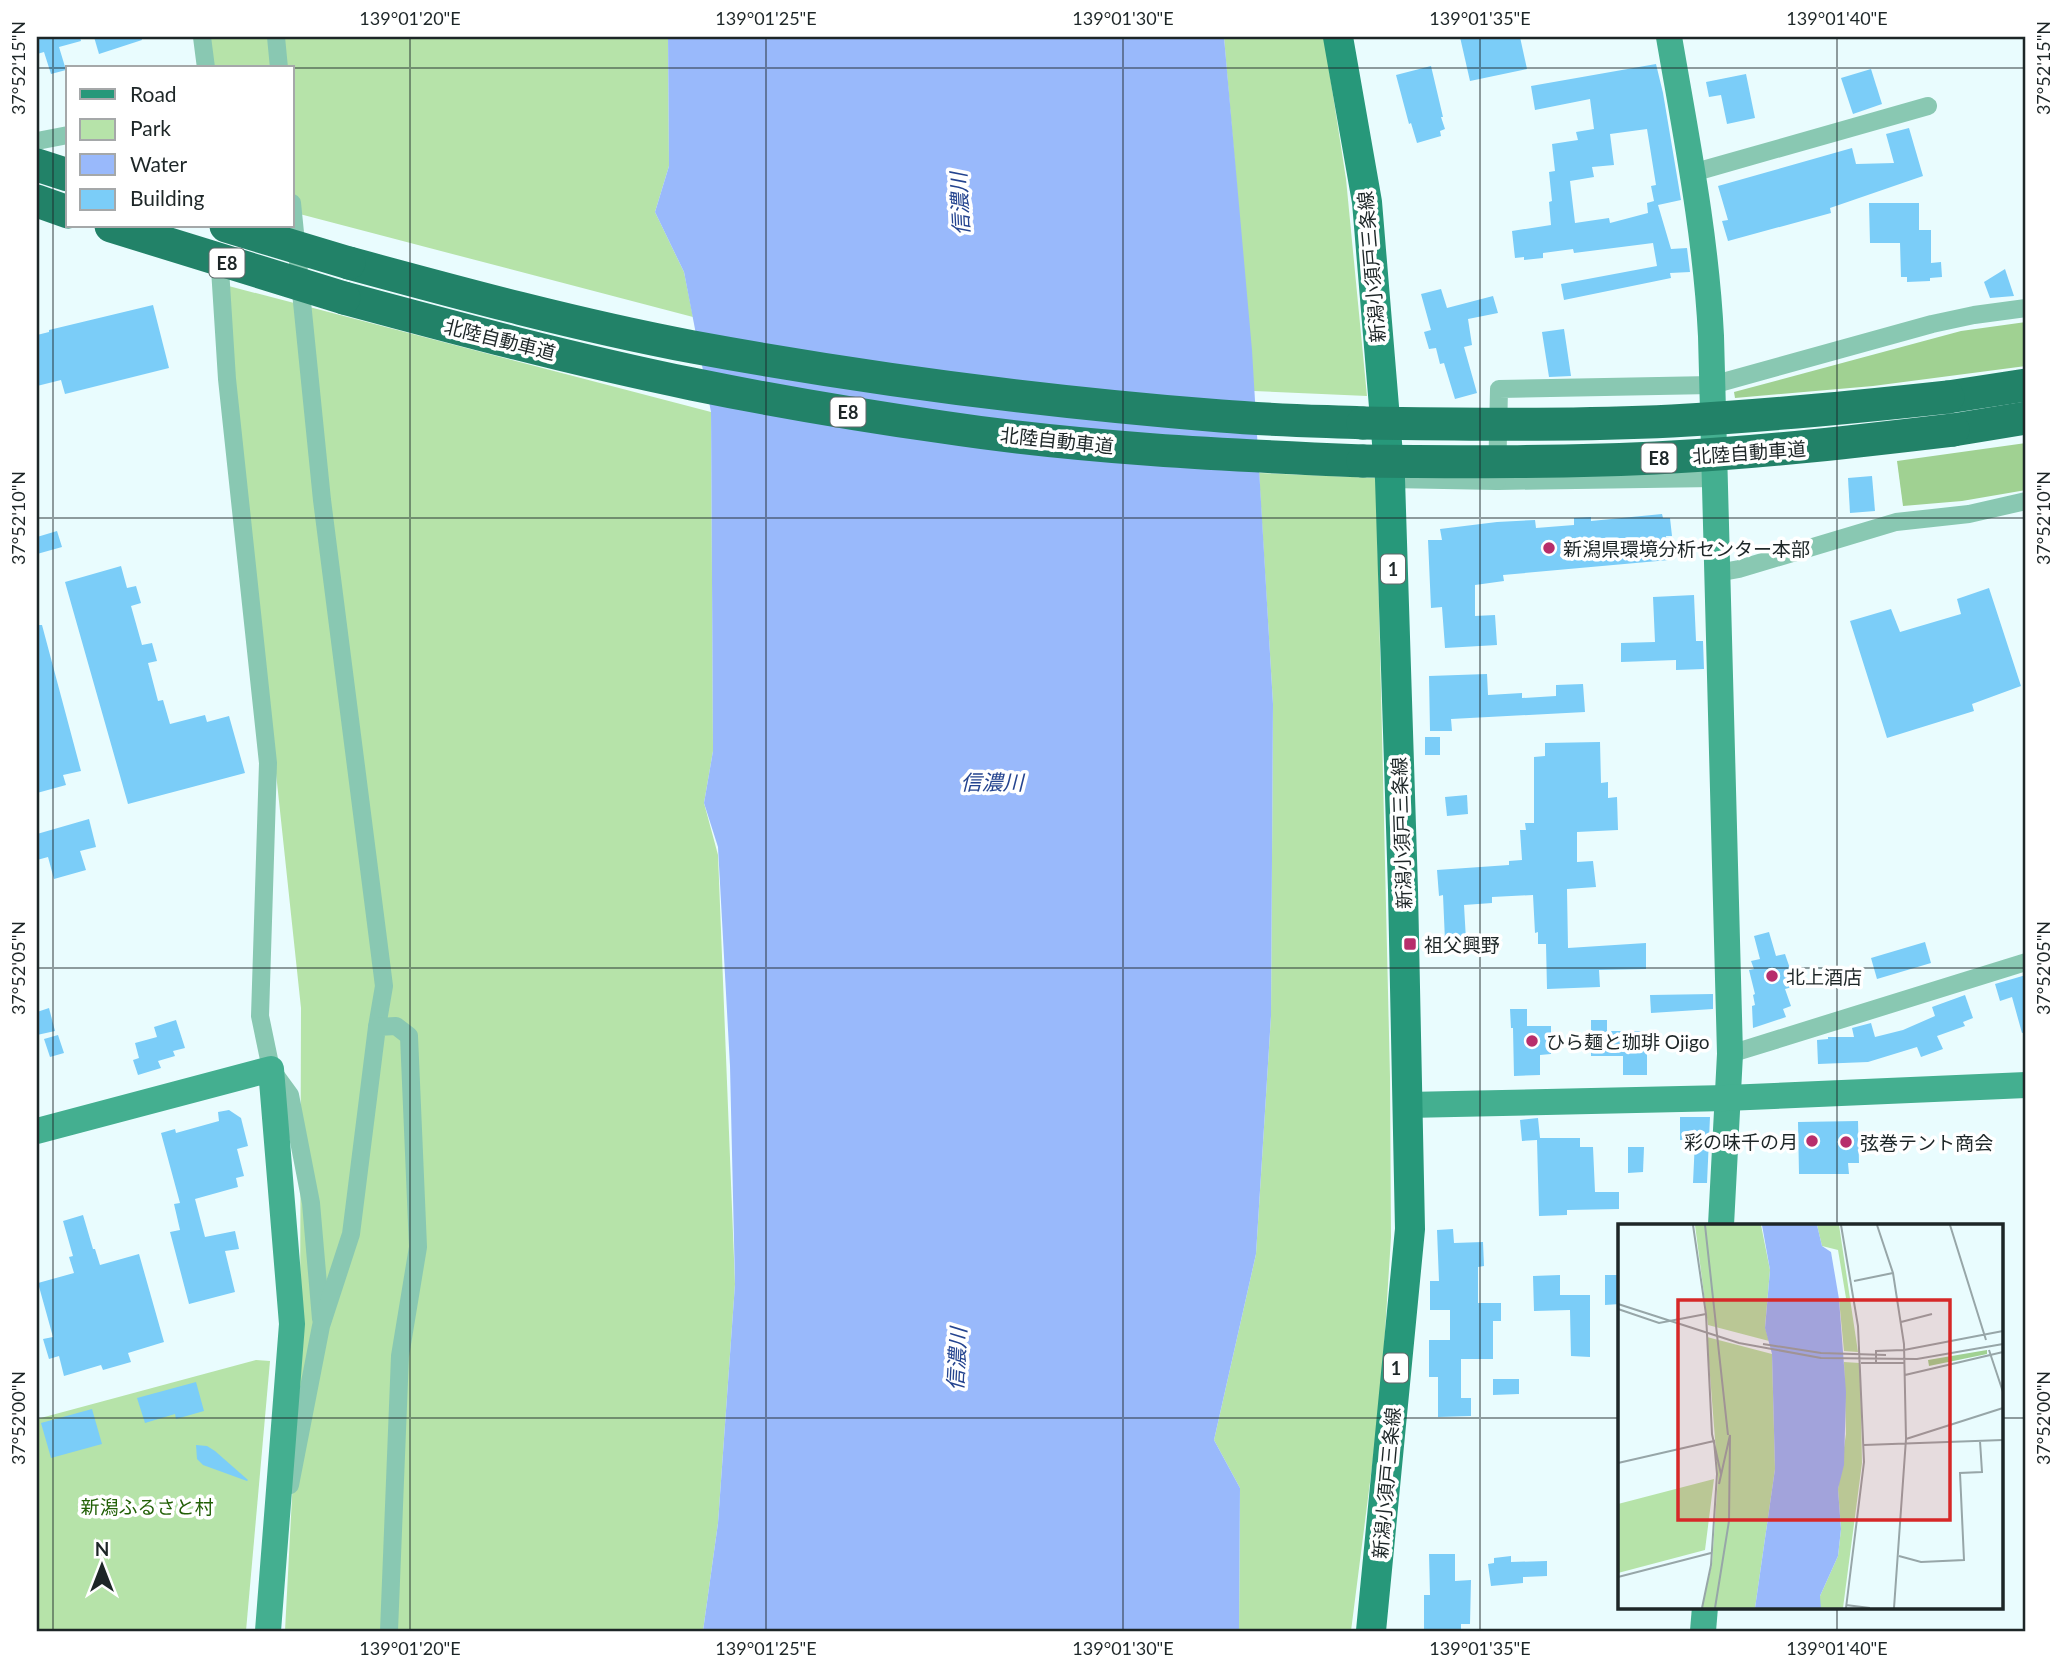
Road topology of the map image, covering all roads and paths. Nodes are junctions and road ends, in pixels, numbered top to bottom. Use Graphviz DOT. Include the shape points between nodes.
graph roads {
  1 [pos="202,37"];
  2 [pos="276,37"];
  3 [pos="1338,37"];
  4 [pos="1669,37"];
  5 [pos="206,66"];
  6 [pos="279,66"];
  7 [pos="1928,106"];
  8 [pos="66,135"];
  9 [pos="37,141"];
  10 [pos="37,164"];
  11 [pos="1692,173"];
  12 [pos="66,174"];
  13 [pos="37,201"];
  14 [pos="66,211"];
  15 [pos="294,222"];
  16 [pos="117,228"];
  17 [pos="218,228"];
  18 [pos="233,228"];
  19 [pos="2026,308"];
  20 [pos="1712,385"];
  21 [pos="2026,386"];
  22 [pos="2026,418"];
  23 [pos="1715,478"];
  24 [pos="1390,479"];
  25 [pos="1497,481"];
  26 [pos="2026,501"];
  27 [pos="1717,573"];
  28 [pos="2026,962"];
  29 [pos="377,1027"];
  30 [pos="1730,1054"];
  31 [pos="271,1069"];
  32 [pos="2026,1085"];
  33 [pos="1726,1098"];
  34 [pos="1407,1105"];
  35 [pos="37,1131"];
  36 [pos="1721,1224"];
  37 [pos="321,1326"];
  38 [pos="276,1535"];
  39 [pos="1705,1608"];
  40 [pos="268,1631"];
  41 [pos="389,1631"];
  42 [pos="1371,1631"];
  43 [pos="1703,1631"];
  1 -- 5 [label="street"];
  2 -- 6 [label="street"];
  3 -- 24 [label="main road, 新潟小須戸三条線 / 1" via="1367,202"];
  4 -- 11 [label="street"];
  7 -- 11 [label="street"];
  8 -- 9 [label="street"];
  10 -- 12 [label="highway"];
  11 -- 20 [label="street" via="1708,282"];
  13 -- 14 [label="highway"];
  15 -- 29 [label="street" via="324,513 384,986"];
  16 -- 22 [label="highway, 北陸自動車道 / E8, bridge" via="356,302 561,355 807,406 1082,444 1253,457 1522,462 1787,449"];
  17 -- 31 [label="street" via="227,379 268,763 260,1016"];
  18 -- 21 [label="highway, 北陸自動車道 / E8, bridge" via="470,296 691,346 941,387 1223,417 1363,424 1672,421 1815,411"];
  19 -- 20 [label="street" via="1932,324"];
  20 -- 23 [label="street"];
  20 -- 25 [label="street" via="1499,389"];
  23 -- 25 [label="street"];
  23 -- 27 [label="street"];
  24 -- 25 [label="street"];
  24 -- 34 [label="main road, 新潟小須戸三条線 / 1"];
  26 -- 27 [label="street" via="1969,514 1896,522"];
  27 -- 30 [label="street"];
  28 -- 30 [label="street"];
  29 -- 37 [label="street" via="351,1234"];
  29 -- 41 [label="street" via="396,1026 409,1036 418,1247 400,1356"];
  30 -- 33 [label="street"];
  31 -- 35 [label="street"];
  31 -- 37 [label="street" via="290,1095 311,1203"];
  31 -- 38 [label="street" via="292,1324"];
  32 -- 33 [label="street"];
  33 -- 34 [label="street"];
  33 -- 36 [label="street"];
  34 -- 42 [label="main road, 新潟小須戸三条線 / 1" via="1410,1229"];
  37 -- 38 [label="street"];
  38 -- 40 [label="street"];
  39 -- 43 [label="street"];
}
